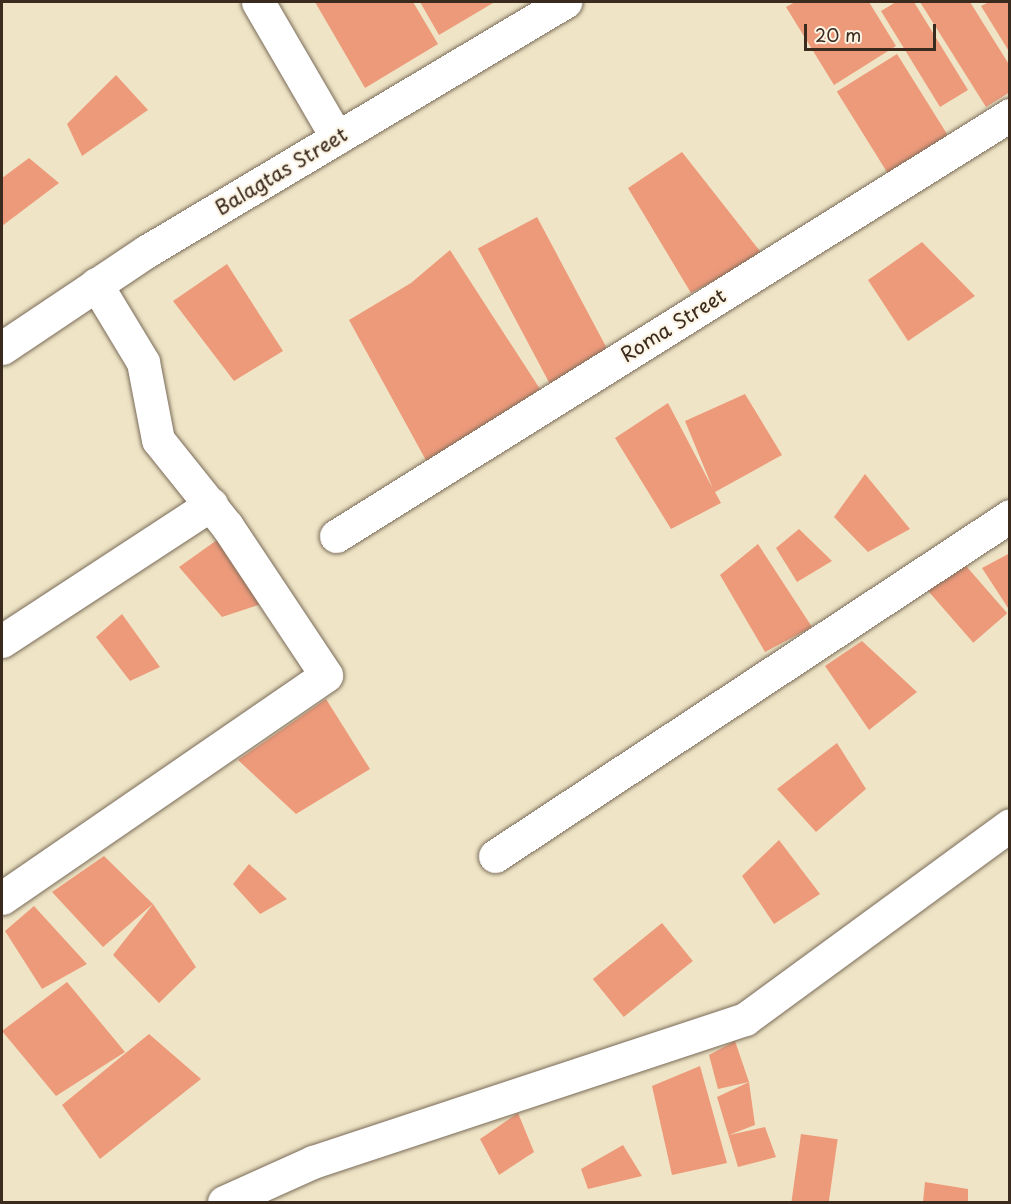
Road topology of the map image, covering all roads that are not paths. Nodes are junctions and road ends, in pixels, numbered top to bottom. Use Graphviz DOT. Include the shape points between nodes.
graph roads {
  1 [pos="258,2"];
  2 [pos="565,2"];
  3 [pos="1010,115"];
  4 [pos="337,138"];
  5 [pos="96,284"];
  6 [pos="2,348"];
  7 [pos="211,504"];
  8 [pos="1010,516"];
  9 [pos="336,536"];
  10 [pos="2,641"];
  11 [pos="1010,825"];
  12 [pos="495,856"];
  13 [pos="2,898"];
  14 [pos="224,1203"];
  1 -- 4 [label="street"];
  2 -- 4 [label="street, Balagtas Street"];
  3 -- 9 [label="street, Roma Street"];
  4 -- 5 [label="street, Balagtas Street"];
  5 -- 6 [label="street, Balagtas Street"];
  5 -- 7 [label="street" via="143,362 158,440"];
  7 -- 10 [label="street"];
  7 -- 13 [label="street" via="326,675"];
  8 -- 12 [label="street"];
  11 -- 14 [label="street" via="745,1019 313,1162"];
}
